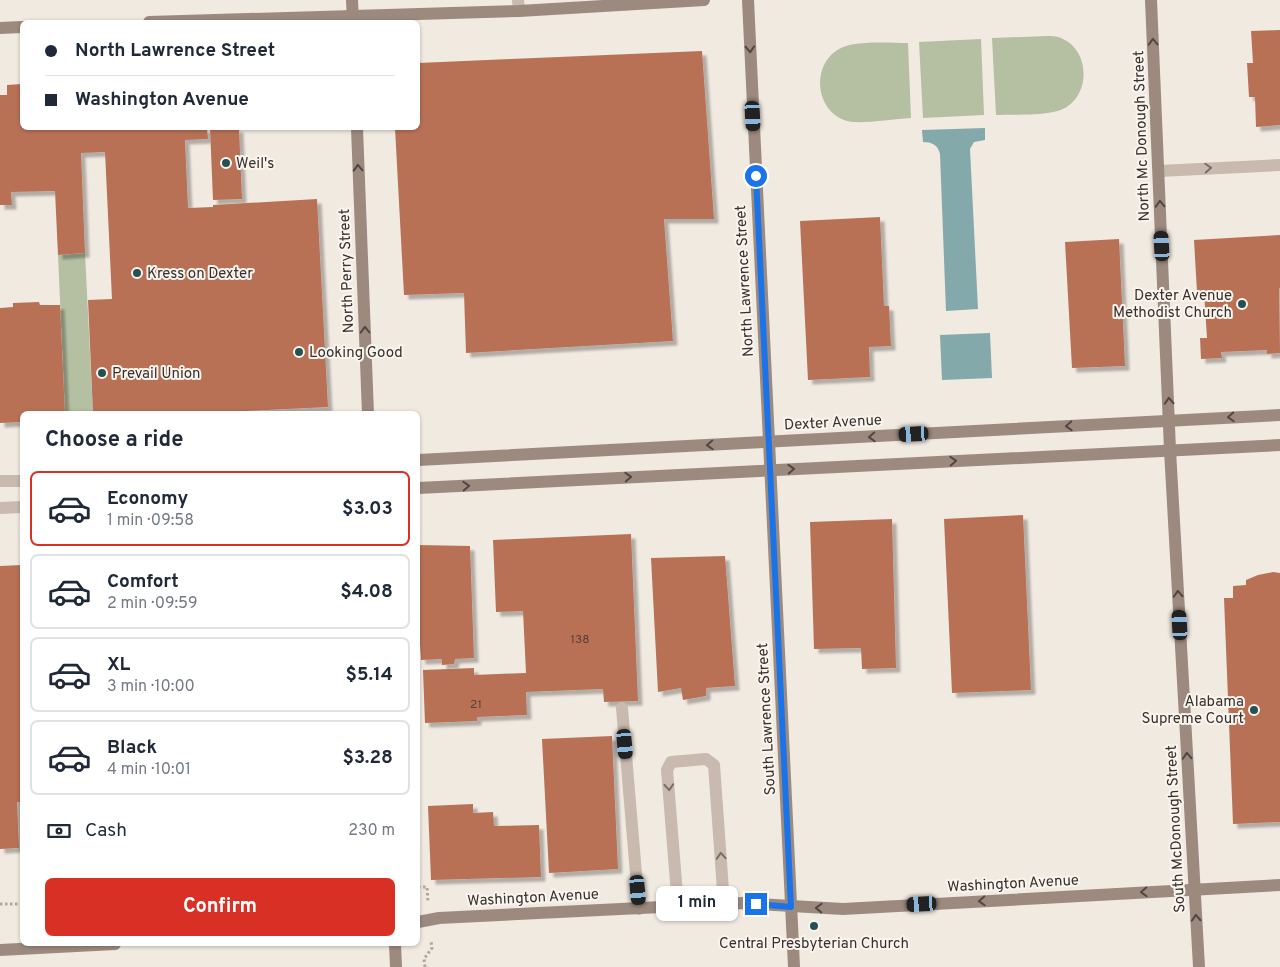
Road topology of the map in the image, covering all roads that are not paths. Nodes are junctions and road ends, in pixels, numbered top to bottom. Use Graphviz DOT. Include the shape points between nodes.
graph roads {
  1 [pos="352,0"];
  2 [pos="704,0"];
  3 [pos="748,0"];
  4 [pos="1151,0"];
  5 [pos="518,5"];
  6 [pos="353,19"];
  7 [pos="285,20"];
  8 [pos="20,27"];
  9 [pos="0,28"];
  10 [pos="356,130"];
  11 [pos="1280,165"];
  12 [pos="1159,170"];
  13 [pos="368,411"];
  14 [pos="1280,415"];
  15 [pos="1170,420"];
  16 [pos="768,442"];
  17 [pos="1280,445"];
  18 [pos="1170,450"];
  19 [pos="420,460"];
  20 [pos="769,470"];
  21 [pos="0,481"];
  22 [pos="20,481"];
  23 [pos="420,488"];
  24 [pos="20,507"];
  25 [pos="0,508"];
  26 [pos="622,708"];
  27 [pos="1280,886"];
  28 [pos="1194,890"];
  29 [pos="724,904"];
  30 [pos="678,907"];
  31 [pos="791,907"];
  32 [pos="639,908"];
  33 [pos="420,922"];
  34 [pos="77,946"];
  35 [pos="395,946"];
  36 [pos="0,950"];
  37 [pos="396,967"];
  38 [pos="794,967"];
  39 [pos="1199,967"];
  1 -- 6 [label="street"];
  2 -- 5 [label="street"];
  3 -- 16 [label="street, North Lawrence Street, one-way"];
  12 -- 4 [label="street, North Mc Donough Street, one-way"];
  5 -- 6 [label="street"];
  6 -- 7 [label="street"];
  8 -- 9 [label="street"];
  13 -- 10 [label="street, North Perry Street, one-way"];
  12 -- 11 [label="street, one-way"];
  15 -- 12 [label="street, North Mc Donough Street, one-way"];
  14 -- 15 [label="street, Dexter Avenue, one-way"];
  15 -- 16 [label="street, Dexter Avenue, one-way"];
  15 -- 18 [label="street, North Mc Donough Street"];
  16 -- 19 [label="street, Dexter Avenue, one-way"];
  16 -- 20 [label="street, North Lawrence Street"];
  17 -- 18 [label="street"];
  20 -- 18 [label="street, one-way"];
  28 -- 18 [label="street, South McDonough Street, one-way"];
  23 -- 20 [label="street, one-way"];
  20 -- 31 [label="street, South Lawrence Street"];
  21 -- 22 [label="street"];
  24 -- 25 [label="street"];
  26 -- 32 [label="street"];
  27 -- 28 [label="street, Washington Avenue"];
  28 -- 31 [label="street, Washington Avenue, one-way" via="843,908"];
  39 -- 28 [label="street, South McDonough Street, one-way"];
  29 -- 30 [label="street, Washington Avenue"];
  29 -- 30 [label="street, one-way" via="714,765 706,759 671,762 667,770"];
  29 -- 31 [label="street, Washington Avenue"];
  30 -- 32 [label="street, Washington Avenue"];
  31 -- 38 [label="street, South Lawrence Street"];
  32 -- 33 [label="street, Washington Avenue"];
  34 -- 36 [label="street"];
  35 -- 37 [label="street"];
}
